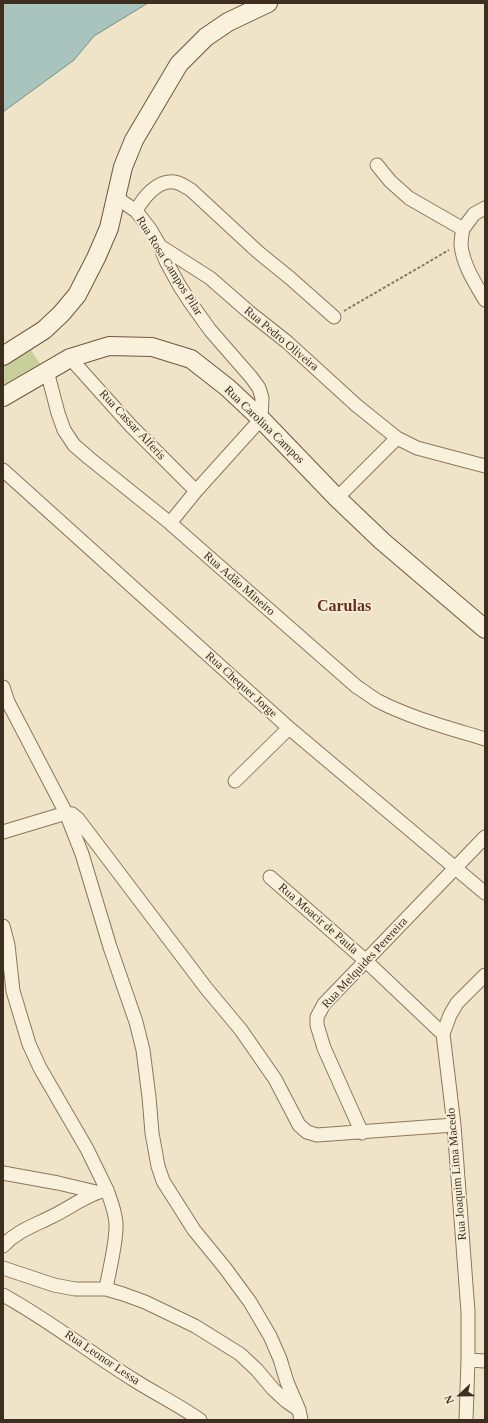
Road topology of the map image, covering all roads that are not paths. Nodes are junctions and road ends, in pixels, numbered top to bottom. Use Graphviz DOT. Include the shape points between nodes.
graph roads {
  1 [pos="268,3"];
  2 [pos="377,165"];
  3 [pos="117,198"];
  4 [pos="485,208"];
  5 [pos="136,211"];
  6 [pos="463,229"];
  7 [pos="160,246"];
  8 [pos="485,300"];
  9 [pos="334,317"];
  10 [pos="4,354"];
  11 [pos="70,358"];
  12 [pos="47,371"];
  13 [pos="3,397"];
  14 [pos="261,419"];
  15 [pos="397,438"];
  16 [pos="485,466"];
  17 [pos="3,470"];
  18 [pos="196,491"];
  19 [pos="337,498"];
  20 [pos="170,523"];
  21 [pos="485,629"];
  22 [pos="3,686"];
  23 [pos="289,728"];
  24 [pos="485,739"];
  25 [pos="235,781"];
  26 [pos="66,813"];
  27 [pos="3,832"];
  28 [pos="485,837"];
  29 [pos="455,868"];
  30 [pos="270,877"];
  31 [pos="485,893"];
  32 [pos="3,926"];
  33 [pos="366,961"];
  34 [pos="485,975"];
  35 [pos="442,1034"];
  36 [pos="454,1125"];
  37 [pos="362,1133"];
  38 [pos="3,1173"];
  39 [pos="102,1191"];
  40 [pos="3,1246"];
  41 [pos="3,1268"];
  42 [pos="106,1289"];
  43 [pos="3,1296"];
  44 [pos="468,1360"];
  45 [pos="485,1361"];
  46 [pos="300,1415"];
  47 [pos="200,1420"];
  48 [pos="466,1420"];
  1 -- 3 [label="main road" via="228,22 206,38 179,64 134,140 123,167"];
  2 -- 6 [label="street" via="390,182 409,198"];
  3 -- 5 [label="street, Rua Rosa Campos Pilar"];
  3 -- 10 [label="main road" via="109,228 77,295 44,330"];
  4 -- 6 [label="street" via="474,214"];
  5 -- 7 [label="street, Rua Rosa Campos Pilar"];
  5 -- 9 [label="street" via="142,200 160,185 180,183"];
  6 -- 8 [label="street" via="461,243 464,260"];
  7 -- 14 [label="street, Rua Rosa Campos Pilar" via="190,302 259,388 262,398"];
  7 -- 15 [label="street, Rua Pedro Oliveira" via="210,278"];
  11 -- 12 [label="main road, Rua Carolina Campos"];
  11 -- 14 [label="main road, Rua Carolina Campos" via="109,346 152,347 191,359 228,388"];
  11 -- 18 [label="street, Rua Cassar Alferis" via="131,426"];
  12 -- 13 [label="main road, Rua Carolina Campos"];
  12 -- 20 [label="street, Rua Adão Mineiro" via="64,430 74,445"];
  14 -- 18 [label="street"];
  14 -- 19 [label="main road, Rua Carolina Campos"];
  15 -- 16 [label="street, Rua Pedro Oliveira" via="423,450"];
  15 -- 19 [label="street"];
  17 -- 23 [label="street, Rua Chequer Jorge"];
  18 -- 20 [label="street"];
  19 -- 21 [label="main road, Rua Carolina Campos"];
  20 -- 24 [label="street, Rua Adão Mineiro" via="357,687 377,700 420,718"];
  22 -- 26 [label="street" via="8,702"];
  23 -- 25 [label="street"];
  23 -- 29 [label="street, Rua Chequer Jorge"];
  26 -- 27 [label="street"];
  26 -- 37 [label="street" via="78,819 95,839 206,988 241,1030 275,1079 299,1125 307,1132 317,1135"];
  26 -- 46 [label="street" via="82,854 138,1029 158,1166 164,1181 194,1230 250,1302 270,1336"];
  28 -- 29 [label="street, Rua Melquides Perereira"];
  29 -- 31 [label="street, Rua Chequer Jorge"];
  29 -- 33 [label="street, Rua Melquides Perereira"];
  30 -- 33 [label="street, Rua Moacir de Paula"];
  32 -- 39 [label="street" via="13,991 29,1044 86,1149"];
  33 -- 35 [label="street"];
  33 -- 37 [label="street, Rua Melquides Perereira" via="324,1004 317,1017 324,1048"];
  34 -- 35 [label="street" via="457,1002"];
  35 -- 36 [label="street, Rua Joaquim Lima Macedo"];
  36 -- 37 [label="street"];
  36 -- 44 [label="street, Rua Joaquim Lima Macedo" via="468,1312"];
  38 -- 39 [label="street"];
  39 -- 40 [label="street" via="22,1230"];
  39 -- 42 [label="street" via="114,1208 116,1225"];
  41 -- 42 [label="street" via="54,1286"];
  42 -- 46 [label="street" via="145,1302 195,1326 240,1354"];
  43 -- 47 [label="street, Rua Leonor Lessa" via="31,1310 135,1381"];
  44 -- 45 [label="street"];
  44 -- 48 [label="street, Rua Joaquim Lima Macedo"];
}
